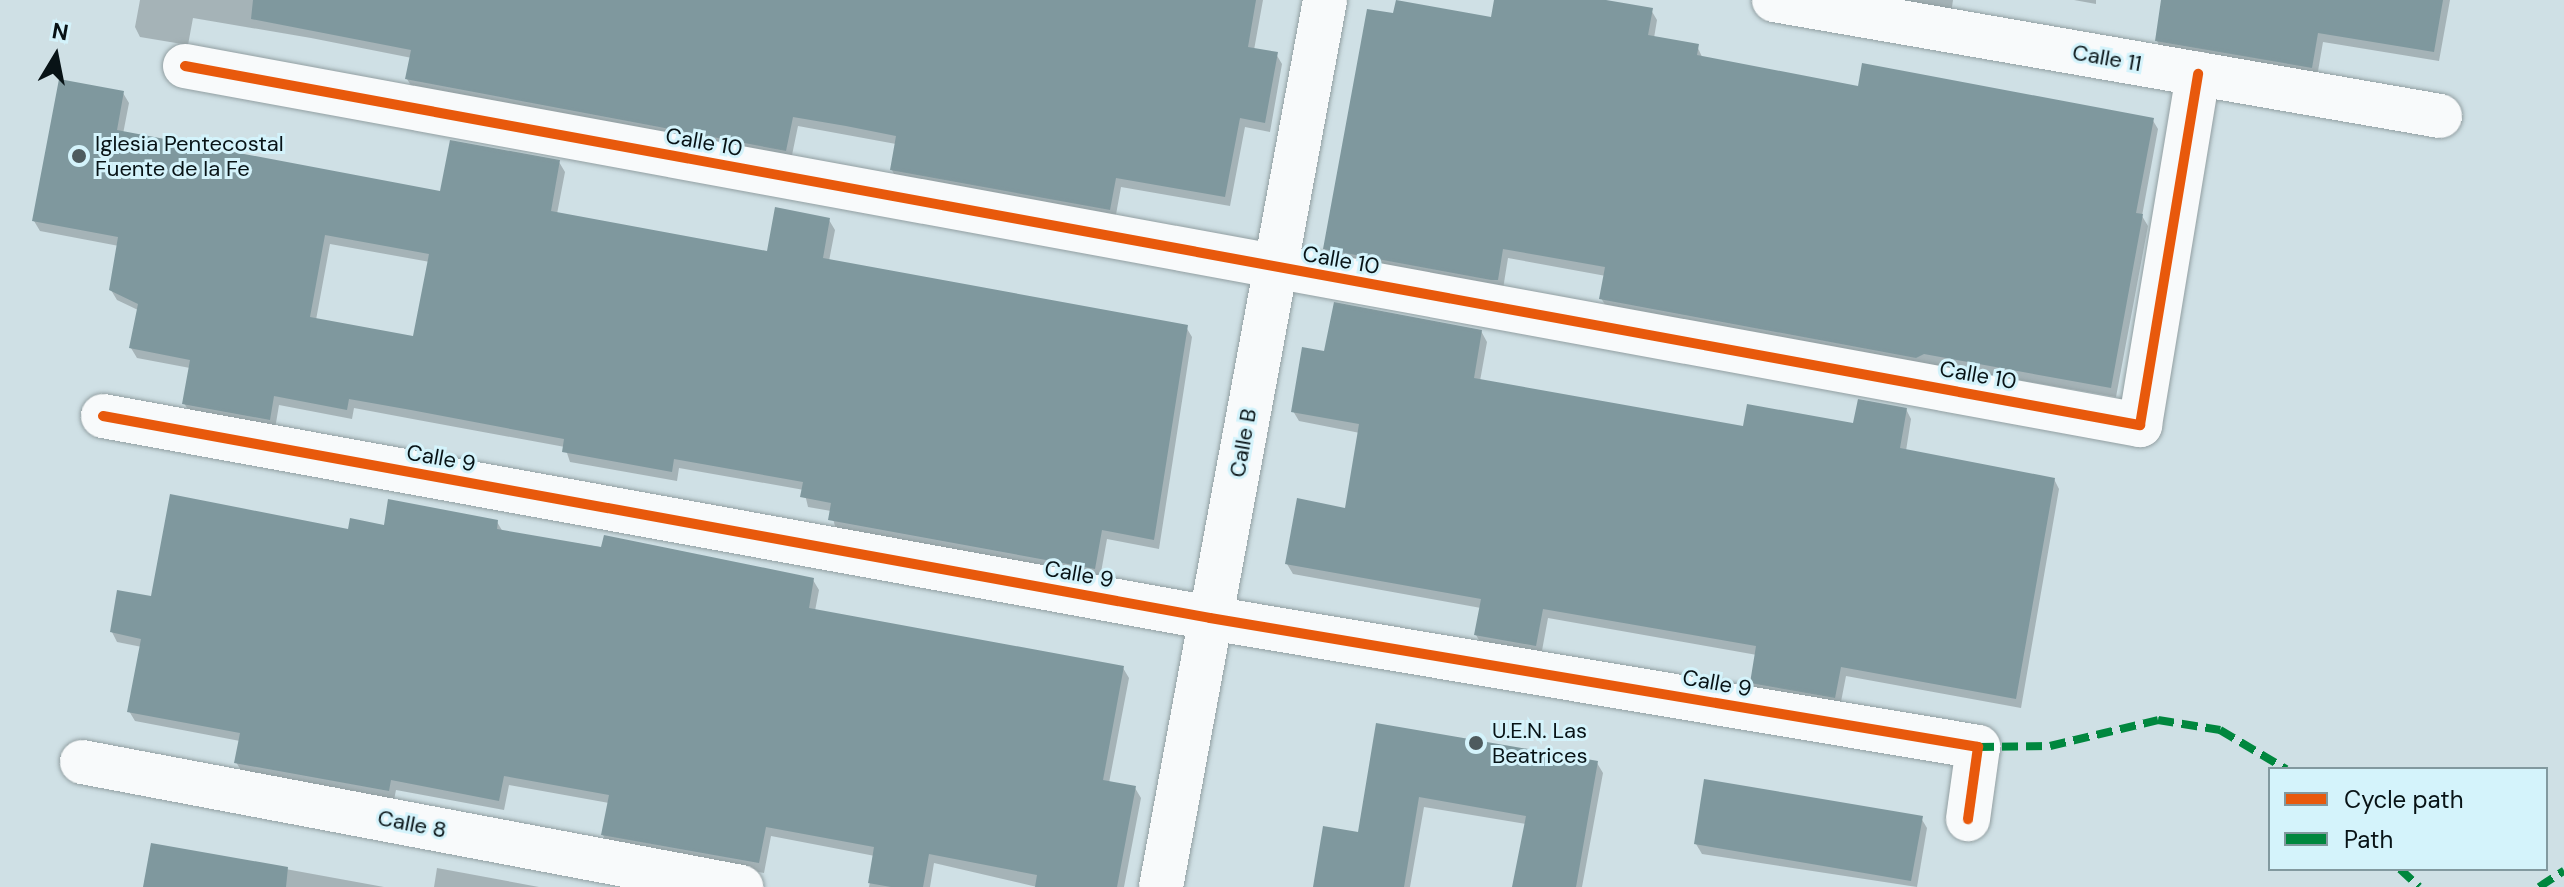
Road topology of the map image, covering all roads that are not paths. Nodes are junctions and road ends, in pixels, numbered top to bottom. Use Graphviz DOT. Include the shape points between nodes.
graph roads {
  1 [pos="1325,0"];
  2 [pos="1774,0"];
  3 [pos="185,66"];
  4 [pos="2198,74"];
  5 [pos="2440,116"];
  6 [pos="1275,268"];
  7 [pos="103,416"];
  8 [pos="1210,618"];
  9 [pos="82,762"];
  10 [pos="1968,819"];
  11 [pos="741,887"];
  12 [pos="1161,887"];
  1 -- 6 [label="street, Calle B"];
  2 -- 4 [label="street, Calle 11"];
  3 -- 6 [label="street, Calle 10"];
  4 -- 5 [label="street, Calle 11"];
  4 -- 6 [label="street, Calle 10" via="2140,425"];
  6 -- 8 [label="street, Calle B"];
  7 -- 8 [label="street, Calle 9"];
  8 -- 10 [label="street, Calle 9" via="1978,747"];
  8 -- 12 [label="street, Calle B"];
  9 -- 11 [label="street, Calle 8"];
}
